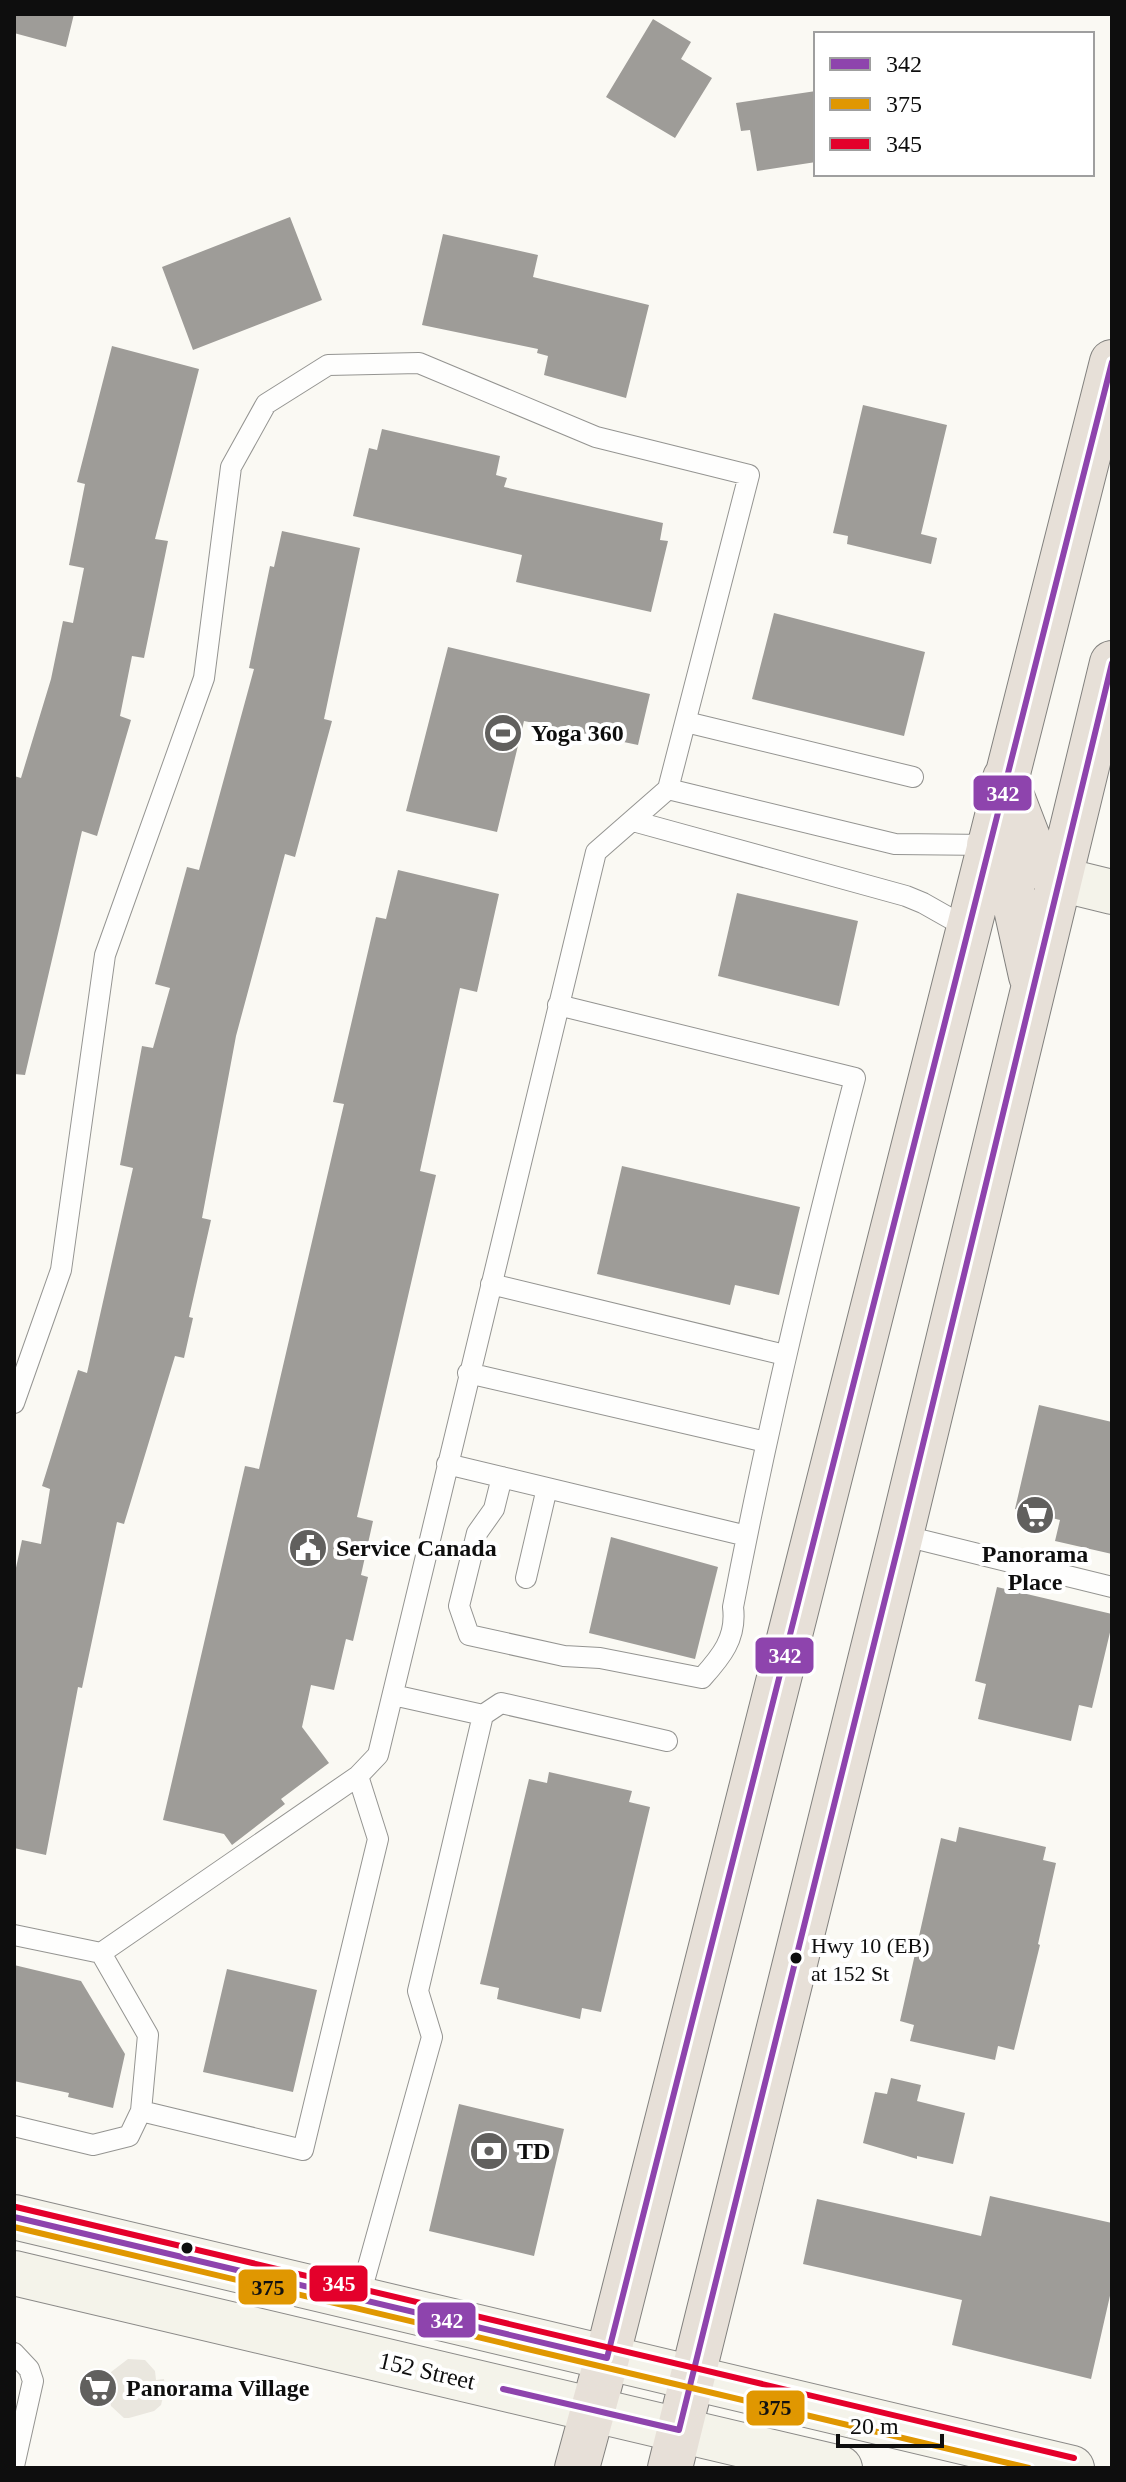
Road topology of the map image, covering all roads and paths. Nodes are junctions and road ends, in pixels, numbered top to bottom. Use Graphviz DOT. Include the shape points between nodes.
graph roads {
  1 [pos="1112,362"];
  2 [pos="1112,663"];
  3 [pos="686,722"];
  4 [pos="913,777"];
  5 [pos="1005,778"];
  6 [pos="668,789"];
  7 [pos="633,821"];
  8 [pos="989,845"];
  9 [pos="1059,879"];
  10 [pos="1112,892"];
  11 [pos="969,929"];
  12 [pos="1033,987"];
  13 [pos="558,1005"];
  14 [pos="491,1284"];
  15 [pos="785,1355"];
  16 [pos="468,1373"];
  17 [pos="14,1403"];
  18 [pos="766,1442"];
  19 [pos="447,1464"];
  20 [pos="502,1477"];
  21 [pos="547,1488"];
  22 [pos="901,1535"];
  23 [pos="747,1536"];
  24 [pos="526,1578"];
  25 [pos="1112,1587"];
  26 [pos="393,1695"];
  27 [pos="483,1715"];
  28 [pos="667,1741"];
  29 [pos="358,1776"];
  30 [pos="14,1935"];
  31 [pos="101,1953"];
  32 [pos="141,2111"];
  33 [pos="14,2126"];
  34 [pos="14,2217"];
  35 [pos="14,2273"];
  36 [pos="359,2299"];
  37 [pos="14,2353"];
  38 [pos="607,2358"];
  39 [pos="692,2378"];
  40 [pos="593,2410"];
  41 [pos="674,2449"];
  42 [pos="14,2466"];
  43 [pos="577,2468"];
  44 [pos="840,2468"];
  45 [pos="1072,2468"];
  1 -- 5 [label="highway"];
  2 -- 9 [label="highway"];
  3 -- 4 [label="lane"];
  3 -- 6 [label="lane"];
  3 -- 17 [label="lane" via="749,475 596,437 419,363 328,365 266,404 231,467 204,678 105,955 61,1270"];
  5 -- 8 [label="highway"];
  5 -- 9 [label="highway" via="1038,864"];
  6 -- 7 [label="lane"];
  6 -- 8 [label="lane" via="895,844"];
  7 -- 11 [label="lane" via="906,896"];
  7 -- 13 [label="lane" via="596,852"];
  8 -- 11 [label="highway"];
  8 -- 12 [label="highway" via="1013,895"];
  9 -- 10 [label="main road"];
  9 -- 12 [label="highway"];
  11 -- 38 [label="highway"];
  12 -- 22 [label="highway"];
  13 -- 14 [label="lane"];
  13 -- 15 [label="lane" via="855,1078"];
  14 -- 15 [label="lane"];
  14 -- 16 [label="lane"];
  15 -- 18 [label="lane"];
  16 -- 18 [label="lane"];
  16 -- 19 [label="lane"];
  18 -- 23 [label="lane"];
  19 -- 20 [label="lane"];
  19 -- 26 [label="lane"];
  20 -- 21 [label="lane"];
  20 -- 23 [label="lane" via="494,1509 477,1533 459,1606 469,1635 702,1678 724,1653"];
  21 -- 23 [label="lane"];
  21 -- 24 [label="lane"];
  22 -- 25 [label="lane"];
  22 -- 39 [label="highway"];
  26 -- 27 [label="lane"];
  26 -- 29 [label="lane" via="378,1755"];
  27 -- 28 [label="lane" via="501,1703"];
  27 -- 36 [label="lane" via="418,1991 432,2037"];
  29 -- 31 [label="lane"];
  29 -- 32 [label="lane" via="378,1839 303,2150"];
  30 -- 31 [label="lane"];
  31 -- 32 [label="lane" via="148,2035"];
  32 -- 33 [label="lane" via="129,2136 93,2145"];
  34 -- 36 [label="main road"];
  35 -- 40 [label="main road, 152 Street"];
  36 -- 38 [label="main road"];
  37 -- 42 [label="lane" via="33,2381"];
  38 -- 39 [label="main road"];
  38 -- 40 [label="highway"];
  39 -- 41 [label="highway"];
  39 -- 45 [label="main road"];
  40 -- 41 [label="main road, 152 Street"];
  40 -- 43 [label="highway"];
  41 -- 44 [label="main road, 152 Street"];
}
